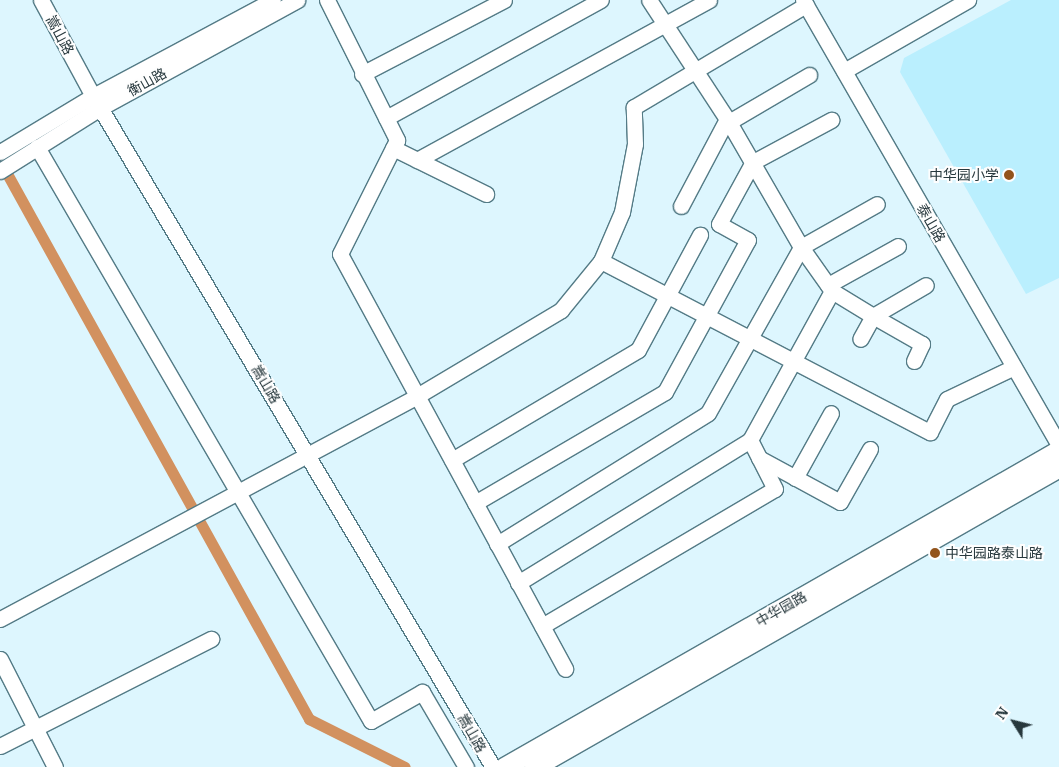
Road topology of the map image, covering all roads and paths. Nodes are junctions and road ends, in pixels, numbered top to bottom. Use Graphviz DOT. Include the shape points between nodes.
graph roads {
  1 [pos="41,0"];
  2 [pos="273,0"];
  3 [pos="297,0"];
  4 [pos="327,0"];
  5 [pos="504,0"];
  6 [pos="601,0"];
  7 [pos="650,0"];
  8 [pos="709,0"];
  9 [pos="968,0"];
  10 [pos="804,2"];
  11 [pos="664,25"];
  12 [pos="695,70"];
  13 [pos="844,71"];
  14 [pos="362,74"];
  15 [pos="809,75"];
  16 [pos="96,102"];
  17 [pos="386,118"];
  18 [pos="728,120"];
  19 [pos="832,120"];
  20 [pos="37,147"];
  21 [pos="393,148"];
  22 [pos="0,152"];
  23 [pos="417,160"];
  24 [pos="753,162"];
  25 [pos="0,171"];
  26 [pos="486,194"];
  27 [pos="877,204"];
  28 [pos="680,206"];
  29 [pos="700,235"];
  30 [pos="898,246"];
  31 [pos="802,247"];
  32 [pos="601,261"];
  33 [pos="926,285"];
  34 [pos="830,288"];
  35 [pos="668,295"];
  36 [pos="707,315"];
  37 [pos="873,316"];
  38 [pos="751,337"];
  39 [pos="860,339"];
  40 [pos="794,361"];
  41 [pos="914,361"];
  42 [pos="1014,367"];
  43 [pos="417,396"];
  44 [pos="830,413"];
  45 [pos="750,440"];
  46 [pos="1059,445"];
  47 [pos="870,449"];
  48 [pos="1059,450"];
  49 [pos="308,454"];
  50 [pos="759,458"];
  51 [pos="452,460"];
  52 [pos="1059,467"];
  53 [pos="795,478"];
  54 [pos="238,491"];
  55 [pos="475,503"];
  56 [pos="497,544"];
  57 [pos="518,583"];
  58 [pos="0,619"];
  59 [pos="542,626"];
  60 [pos="211,639"];
  61 [pos="0,659"];
  62 [pos="565,668"];
  63 [pos="36,728"];
  64 [pos="0,746"];
  65 [pos="55,767"];
  66 [pos="466,767"];
  67 [pos="493,767"];
  68 [pos="504,767"];
  69 [pos="534,767"];
  1 -- 16 [label="street, 嵩山路"];
  2 -- 16 [label="street, 衡山路"];
  3 -- 16 [label="street, 衡山路"];
  4 -- 14 [label="street"];
  5 -- 14 [label="street"];
  6 -- 17 [label="street"];
  7 -- 11 [label="street"];
  8 -- 11 [label="street"];
  9 -- 13 [label="street"];
  10 -- 12 [label="street"];
  10 -- 13 [label="street, 泰山路"];
  11 -- 12 [label="street"];
  11 -- 23 [label="street"];
  12 -- 18 [label="street"];
  12 -- 32 [label="street" via="634,107 635,144 622,212"];
  13 -- 42 [label="street, 泰山路"];
  14 -- 17 [label="street"];
  15 -- 18 [label="street"];
  16 -- 20 [label="street, 衡山路"];
  16 -- 22 [label="street, 衡山路"];
  16 -- 49 [label="street, 嵩山路"];
  17 -- 21 [label="street" via="397,140"];
  18 -- 24 [label="street"];
  18 -- 28 [label="street"];
  19 -- 24 [label="street"];
  20 -- 25 [label="street, 衡山路"];
  20 -- 54 [label="street"];
  21 -- 23 [label="street"];
  21 -- 43 [label="street" via="340,254"];
  23 -- 26 [label="street"];
  24 -- 31 [label="street"];
  24 -- 36 [label="street" via="719,224 748,240"];
  27 -- 31 [label="street"];
  29 -- 35 [label="street"];
  30 -- 34 [label="street"];
  31 -- 34 [label="street"];
  31 -- 38 [label="street"];
  32 -- 35 [label="street"];
  32 -- 43 [label="street" via="561,310"];
  33 -- 37 [label="street"];
  34 -- 37 [label="street"];
  34 -- 40 [label="street"];
  35 -- 36 [label="street"];
  35 -- 51 [label="street" via="638,350"];
  36 -- 38 [label="street"];
  36 -- 55 [label="street" via="665,392"];
  37 -- 39 [label="street"];
  37 -- 41 [label="street" via="922,344"];
  38 -- 40 [label="street"];
  38 -- 56 [label="street" via="708,413"];
  40 -- 42 [label="street" via="930,432 947,400"];
  40 -- 45 [label="street"];
  42 -- 46 [label="street, 泰山路"];
  43 -- 49 [label="street"];
  43 -- 51 [label="street"];
  44 -- 53 [label="street"];
  45 -- 50 [label="street"];
  45 -- 57 [label="street"];
  47 -- 53 [label="street" via="840,502"];
  48 -- 68 [label="main road, 中华园路"];
  49 -- 54 [label="street"];
  49 -- 67 [label="street, 嵩山路"];
  50 -- 53 [label="street"];
  50 -- 59 [label="street" via="774,489"];
  51 -- 55 [label="street"];
  52 -- 69 [label="main road, 中华园路"];
  54 -- 58 [label="street"];
  54 -- 66 [label="street" via="371,722 422,692"];
  55 -- 56 [label="street"];
  56 -- 57 [label="street"];
  57 -- 59 [label="street"];
  59 -- 62 [label="street"];
  60 -- 63 [label="street"];
  61 -- 63 [label="street"];
  63 -- 64 [label="street"];
  63 -- 65 [label="street"];
}
